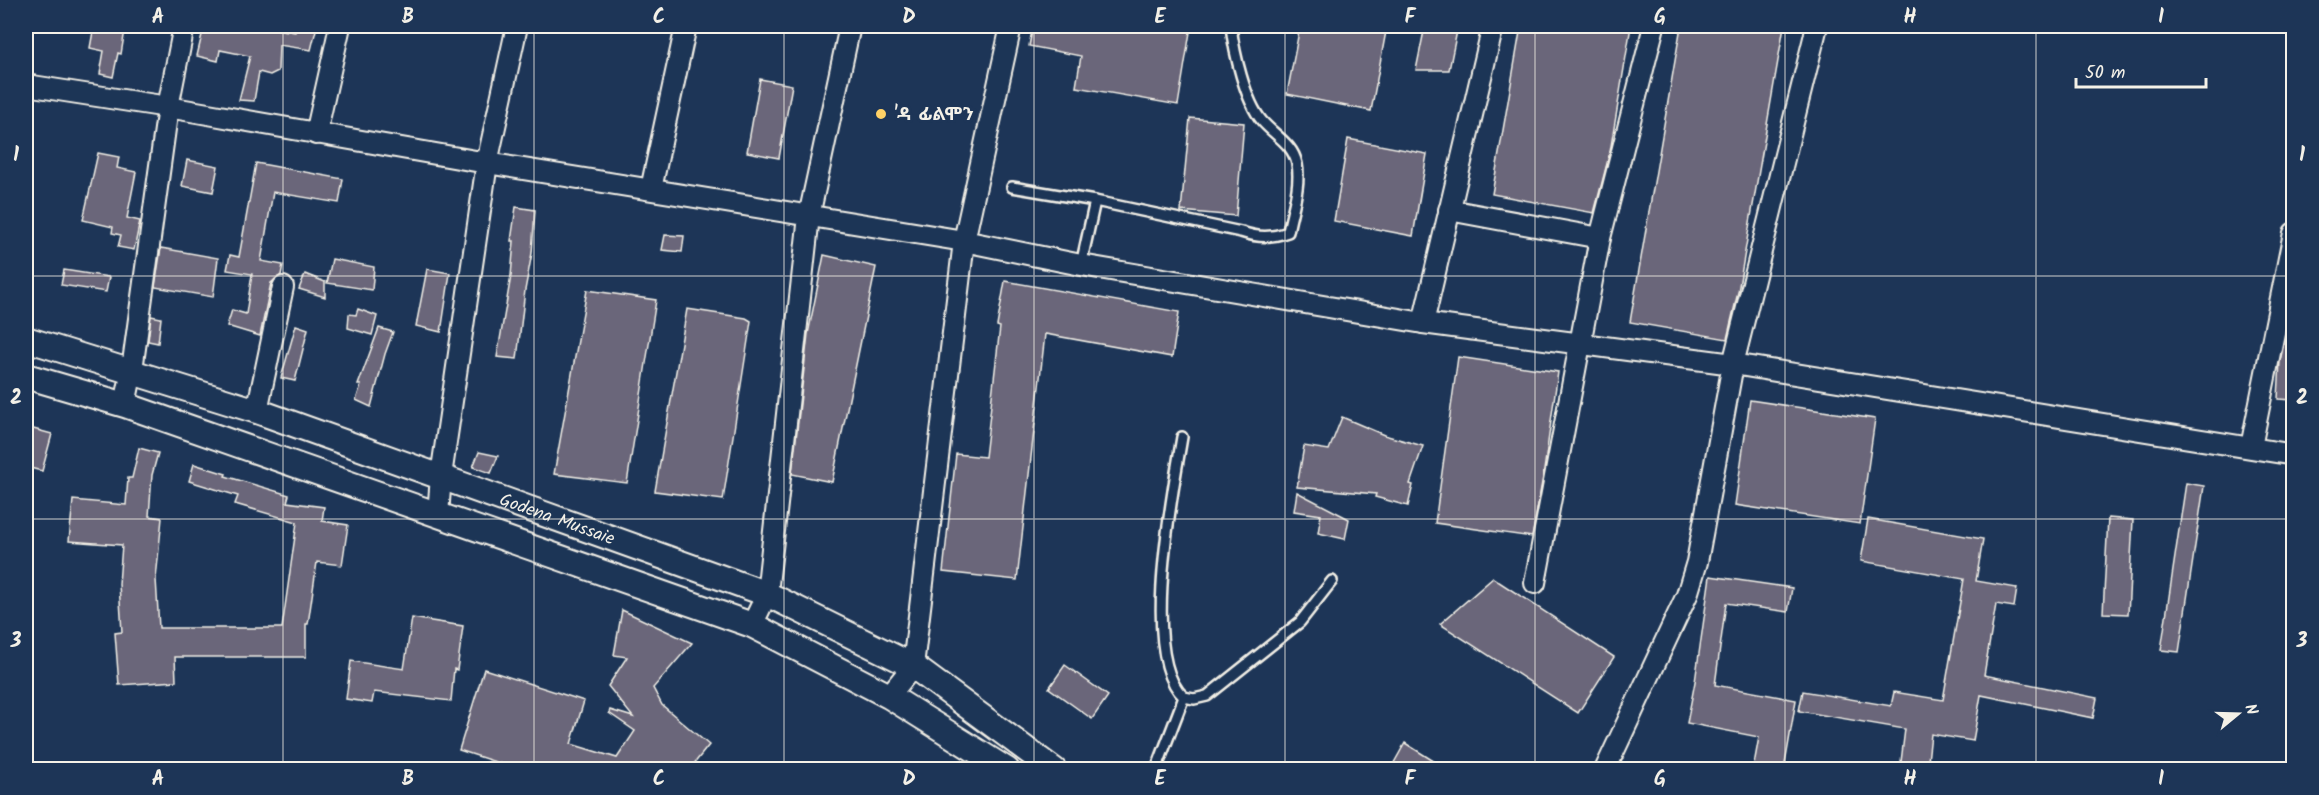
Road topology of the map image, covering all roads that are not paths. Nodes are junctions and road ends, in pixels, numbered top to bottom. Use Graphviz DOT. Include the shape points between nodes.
graph roads {
  1 [pos="184,26"];
  2 [pos="340,26"];
  3 [pos="517,26"];
  4 [pos="686,26"];
  5 [pos="850,26"];
  6 [pos="1011,26"];
  7 [pos="1231,26"];
  8 [pos="1493,26"];
  9 [pos="1654,26"];
  10 [pos="1816,26"];
  11 [pos="26,85"];
  12 [pos="168,107"];
  13 [pos="316,134"];
  14 [pos="487,163"];
  15 [pos="1012,187"];
  16 [pos="651,189"];
  17 [pos="1095,201"];
  18 [pos="1449,210"];
  19 [pos="809,216"];
  20 [pos="2294,233"];
  21 [pos="1600,238"];
  22 [pos="964,241"];
  23 [pos="1081,265"];
  24 [pos="283,287"];
  25 [pos="1423,323"];
  26 [pos="26,339"];
  27 [pos="1581,344"];
  28 [pos="1733,364"];
  29 [pos="132,370"];
  30 [pos="26,376"];
  31 [pos="125,405"];
  32 [pos="256,411"];
  33 [pos="1182,437"];
  34 [pos="2251,447"];
  35 [pos="2294,455"];
  36 [pos="441,476"];
  37 [pos="438,514"];
  38 [pos="1332,581"];
  39 [pos="1535,584"];
  40 [pos="767,594"];
  41 [pos="752,625"];
  42 [pos="913,666"];
  43 [pos="889,696"];
  44 [pos="1184,697"];
  45 [pos="1007,770"];
  46 [pos="1054,770"];
  47 [pos="1156,770"];
  48 [pos="1605,770"];
  1 -- 12 [label="street"];
  2 -- 13 [label="street"];
  3 -- 14 [label="street"];
  4 -- 16 [label="street"];
  5 -- 19 [label="street"];
  6 -- 22 [label="street"];
  7 -- 17 [label="lane" via="1249,100 1262,121 1293,151 1297,164 1298,183 1288,232 1256,237"];
  8 -- 18 [label="street"];
  9 -- 21 [label="street"];
  10 -- 28 [label="street"];
  11 -- 12 [label="street"];
  12 -- 13 [label="street"];
  12 -- 29 [label="street"];
  13 -- 14 [label="street"];
  14 -- 16 [label="street"];
  14 -- 36 [label="street"];
  15 -- 17 [label="lane"];
  16 -- 19 [label="street"];
  17 -- 23 [label="lane"];
  18 -- 21 [label="street"];
  18 -- 25 [label="street"];
  19 -- 22 [label="street"];
  19 -- 40 [label="street"];
  20 -- 34 [label="street"];
  21 -- 27 [label="street"];
  22 -- 23 [label="street"];
  22 -- 42 [label="street"];
  23 -- 25 [label="street"];
  24 -- 32 [label="street"];
  25 -- 27 [label="street"];
  26 -- 29 [label="street, Godena Mussaie"];
  27 -- 28 [label="street"];
  27 -- 39 [label="street"];
  28 -- 34 [label="street"];
  28 -- 48 [label="street" via="1697,562 1687,595"];
  29 -- 31 [label="street"];
  29 -- 32 [label="street, Godena Mussaie"];
  30 -- 31 [label="street, Godena Mussaie"];
  31 -- 37 [label="street, Godena Mussaie"];
  32 -- 36 [label="street, Godena Mussaie"];
  33 -- 44 [label="lane" via="1163,554 1162,608 1164,656 1171,682"];
  34 -- 35 [label="street"];
  36 -- 37 [label="street"];
  36 -- 40 [label="street, Godena Mussaie"];
  37 -- 41 [label="street, Godena Mussaie"];
  38 -- 44 [label="lane" via="1300,622 1207,696"];
  40 -- 41 [label="street"];
  40 -- 42 [label="street, Godena Mussaie"];
  41 -- 43 [label="street, Godena Mussaie"];
  42 -- 43 [label="street"];
  42 -- 46 [label="street, Godena Mussaie"];
  43 -- 45 [label="street, Godena Mussaie"];
  44 -- 47 [label="lane"];
}
